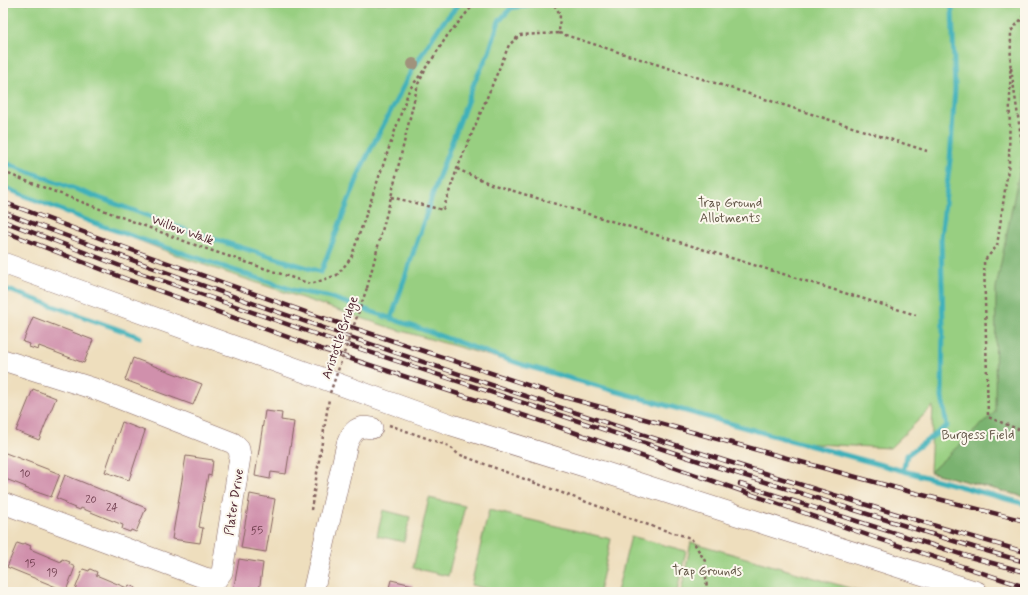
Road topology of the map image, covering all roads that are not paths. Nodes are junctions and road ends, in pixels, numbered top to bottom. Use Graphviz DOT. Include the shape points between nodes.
graph roads {
  1 [pos="3,263"];
  2 [pos="3,360"];
  3 [pos="372,428"];
  4 [pos="3,502"];
  5 [pos="313,592"];
  6 [pos="977,592"];
  1 -- 6 [label="street" via="452,425"];
  2 -- 4 [label="street, Plater Drive" via="98,390 233,442 239,449 240,457 222,572 216,580"];
  3 -- 5 [label="street" via="355,430 347,444"];
}
